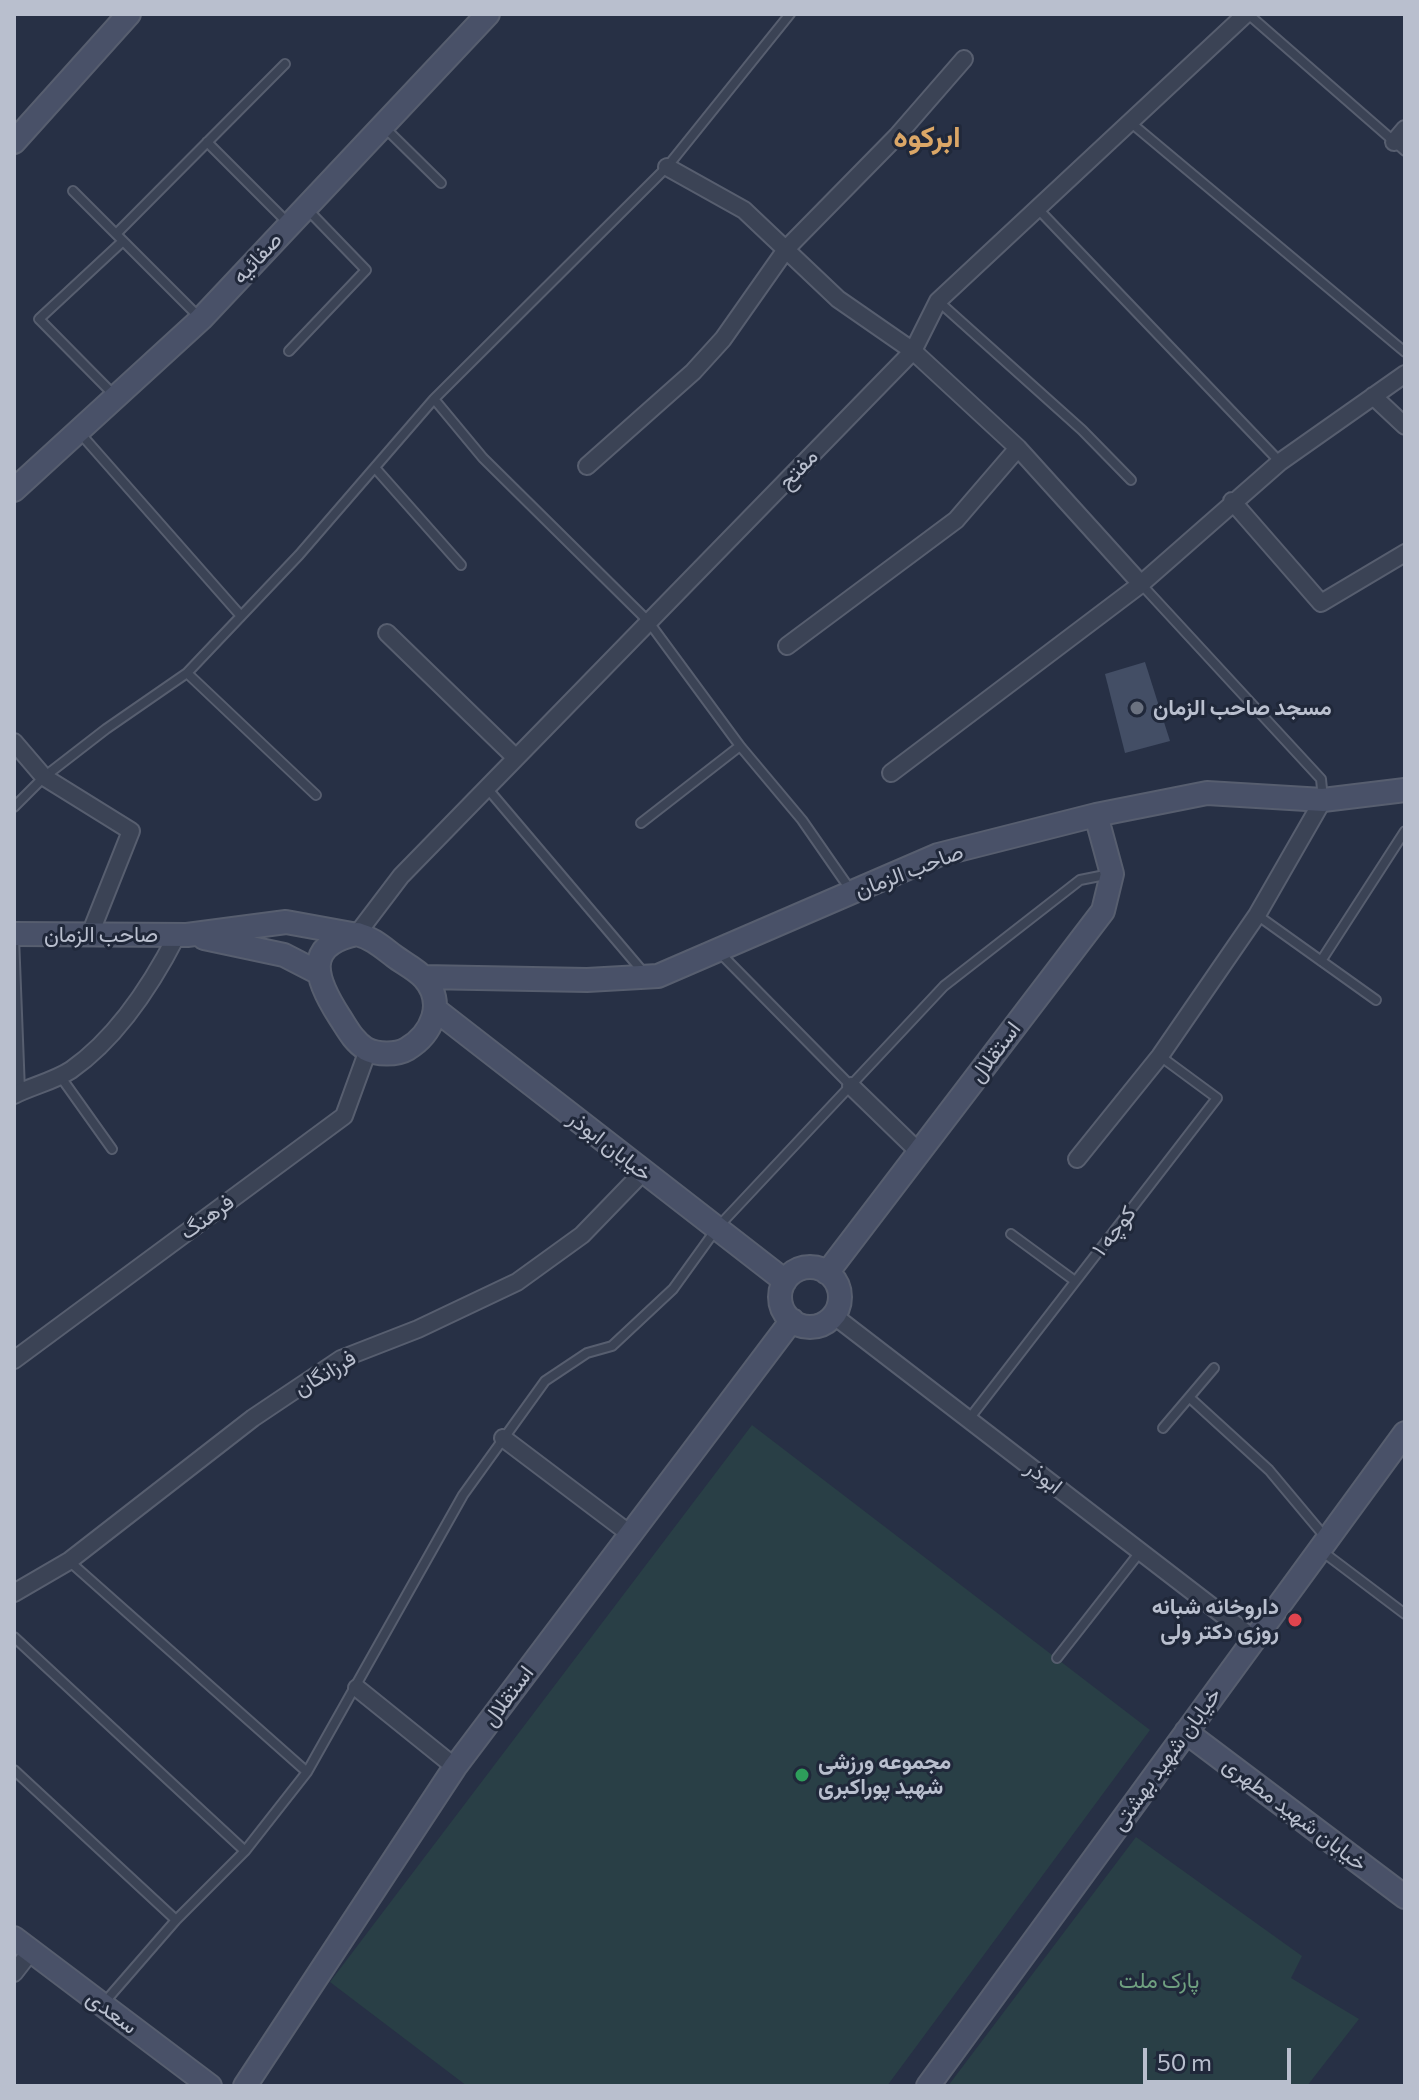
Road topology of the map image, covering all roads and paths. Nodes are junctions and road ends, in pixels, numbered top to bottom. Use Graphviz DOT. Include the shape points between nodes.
graph roads {
  1 [pos="129,14"];
  2 [pos="488,14"];
  3 [pos="790,14"];
  4 [pos="1247,14"];
  5 [pos="964,59"];
  6 [pos="285,64"];
  7 [pos="1130,122"];
  8 [pos="383,125"];
  9 [pos="1401,141"];
  10 [pos="14,142"];
  11 [pos="207,142"];
  12 [pos="667,167"];
  13 [pos="441,183"];
  14 [pos="73,191"];
  15 [pos="1039,210"];
  16 [pos="298,216"];
  17 [pos="119,237"];
  18 [pos="787,248"];
  19 [pos="938,301"];
  20 [pos="201,319"];
  21 [pos="289,351"];
  22 [pos="913,351"];
  23 [pos="1405,352"];
  24 [pos="1405,374"];
  25 [pos="1373,396"];
  26 [pos="115,397"];
  27 [pos="434,399"];
  28 [pos="1405,426"];
  29 [pos="78,431"];
  30 [pos="1018,448"];
  31 [pos="1280,462"];
  32 [pos="587,466"];
  33 [pos="376,469"];
  34 [pos="1131,480"];
  35 [pos="14,490"];
  36 [pos="1232,501"];
  37 [pos="1405,553"];
  38 [pos="461,565"];
  39 [pos="1141,584"];
  40 [pos="241,616"];
  41 [pos="648,621"];
  42 [pos="387,633"];
  43 [pos="787,646"];
  44 [pos="187,673"];
  45 [pos="14,742"];
  46 [pos="740,746"];
  47 [pos="516,758"];
  48 [pos="891,773"];
  49 [pos="44,777"];
  50 [pos="487,787"];
  51 [pos="1405,790"];
  52 [pos="316,795"];
  53 [pos="1323,800"];
  54 [pos="14,807"];
  55 [pos="1096,815"];
  56 [pos="641,823"];
  57 [pos="1405,831"];
  58 [pos="1112,874"];
  59 [pos="852,892"];
  60 [pos="1257,915"];
  61 [pos="14,934"];
  62 [pos="90,934"];
  63 [pos="357,934"];
  64 [pos="182,935"];
  65 [pos="717,950"];
  66 [pos="1321,961"];
  67 [pos="317,972"];
  68 [pos="647,976"];
  69 [pos="423,977"];
  70 [pos="1376,1000"];
  71 [pos="436,1010"];
  72 [pos="368,1050"];
  73 [pos="1160,1056"];
  74 [pos="59,1075"];
  75 [pos="851,1086"];
  76 [pos="17,1094"];
  77 [pos="112,1149"];
  78 [pos="919,1152"];
  79 [pos="1077,1159"];
  80 [pos="643,1172"];
  81 [pos="717,1228"];
  82 [pos="1011,1234"];
  83 [pos="827,1273"];
  84 [pos="785,1281"];
  85 [pos="1075,1281"];
  86 [pos="833,1315"];
  87 [pos="792,1320"];
  88 [pos="14,1360"];
  89 [pos="1214,1368"];
  90 [pos="1190,1398"];
  91 [pos="969,1419"];
  92 [pos="1163,1428"];
  93 [pos="1405,1433"];
  94 [pos="503,1438"];
  95 [pos="630,1534"];
  96 [pos="1323,1544"];
  97 [pos="1141,1551"];
  98 [pos="69,1561"];
  99 [pos="14,1593"];
  100 [pos="1405,1614"];
  101 [pos="14,1637"];
  102 [pos="1254,1639"];
  103 [pos="1057,1658"];
  104 [pos="357,1688"];
  105 [pos="1186,1732"];
  106 [pos="455,1767"];
  107 [pos="14,1770"];
  108 [pos="307,1772"];
  109 [pos="245,1851"];
  110 [pos="1405,1897"];
  111 [pos="176,1920"];
  112 [pos="22,1944"];
  113 [pos="14,1973"];
  114 [pos="102,2005"];
  115 [pos="210,2086"];
  116 [pos="245,2086"];
  117 [pos="928,2086"];
  1 -- 10 [label="street"];
  2 -- 8 [label="street, صفائیه"];
  3 -- 12 [label="lane"];
  4 -- 7 [label="street, مفتح"];
  4 -- 9 [label="lane"];
  5 -- 18 [label="street"];
  6 -- 11 [label="lane"];
  7 -- 15 [label="street, مفتح"];
  7 -- 23 [label="lane"];
  8 -- 13 [label="lane"];
  8 -- 16 [label="street, صفائیه"];
  11 -- 16 [label="lane"];
  11 -- 17 [label="lane"];
  12 -- 18 [label="street" via="744,210"];
  12 -- 27 [label="lane"];
  14 -- 17 [label="lane"];
  15 -- 19 [label="street, مفتح"];
  15 -- 31 [label="lane"];
  16 -- 20 [label="street, صفائیه"];
  16 -- 21 [label="lane" via="366,270"];
  17 -- 20 [label="lane"];
  17 -- 26 [label="lane" via="39,319"];
  18 -- 22 [label="street" via="838,299"];
  18 -- 32 [label="street" via="693,372"];
  19 -- 22 [label="street, مفتح"];
  19 -- 34 [label="lane"];
  20 -- 26 [label="street, صفائیه"];
  22 -- 30 [label="street"];
  22 -- 41 [label="street, مفتح"];
  24 -- 25 [label="street"];
  25 -- 28 [label="street"];
  25 -- 31 [label="street"];
  26 -- 29 [label="street, صفائیه"];
  27 -- 33 [label="lane"];
  27 -- 41 [label="lane" via="483,458"];
  29 -- 35 [label="street, صفائیه"];
  29 -- 40 [label="lane"];
  30 -- 39 [label="street"];
  30 -- 43 [label="street" via="956,520"];
  31 -- 36 [label="street"];
  33 -- 38 [label="lane"];
  33 -- 40 [label="lane"];
  36 -- 37 [label="street" via="1321,603"];
  36 -- 39 [label="street"];
  39 -- 48 [label="street"];
  39 -- 53 [label="lane" via="1321,779"];
  40 -- 44 [label="lane"];
  41 -- 46 [label="lane"];
  41 -- 47 [label="street, مفتح"];
  42 -- 47 [label="street"];
  44 -- 49 [label="lane"];
  44 -- 52 [label="lane"];
  45 -- 49 [label="street"];
  46 -- 56 [label="lane"];
  46 -- 59 [label="lane" via="802,820"];
  47 -- 50 [label="street, مفتح"];
  49 -- 54 [label="lane"];
  49 -- 62 [label="street" via="131,831"];
  50 -- 63 [label="street, مفتح" via="401,876"];
  50 -- 68 [label="lane"];
  51 -- 53 [label="street, صاحب الزمان"];
  53 -- 55 [label="street, صاحب الزمان" via="1207,793"];
  53 -- 60 [label="street"];
  55 -- 58 [label="street, استقلال"];
  55 -- 59 [label="street, صاحب الزمان" via="938,855"];
  57 -- 66 [label="lane"];
  58 -- 75 [label="lane" via="1080,880 944,986"];
  58 -- 78 [label="street, استقلال" via="1103,911"];
  59 -- 65 [label="street, صاحب الزمان"];
  60 -- 66 [label="lane"];
  60 -- 73 [label="street"];
  61 -- 62 [label="street, صاحب الزمان"];
  61 -- 76 [label="lane"];
  62 -- 64 [label="street, صاحب الزمان"];
  63 -- 64 [label="street" via="286,922"];
  63 -- 67 [label="street" via="336,938 321,953"];
  63 -- 69 [label="street"];
  64 -- 67 [label="street" via="284,955"];
  64 -- 74 [label="street" via="117,1026"];
  65 -- 68 [label="street, صاحب الزمان"];
  65 -- 75 [label="lane"];
  66 -- 70 [label="lane"];
  67 -- 72 [label="street" via="353,1037"];
  68 -- 69 [label="street, صاحب الزمان"];
  69 -- 71 [label="street"];
  71 -- 72 [label="street" via="425,1039 399,1054"];
  71 -- 80 [label="street, خیابان ابوذر"];
  72 -- 88 [label="street, فرهنگ" via="344,1116"];
  73 -- 79 [label="street"];
  73 -- 85 [label="lane, کوچه ۱" via="1217,1098"];
  74 -- 76 [label="street"];
  74 -- 77 [label="lane"];
  75 -- 78 [label="street"];
  75 -- 81 [label="lane"];
  78 -- 83 [label="street, استقلال"];
  80 -- 81 [label="street, خیابان ابوذر"];
  80 -- 98 [label="street, فرزانگان" via="582,1235 517,1282 341,1359 253,1418"];
  81 -- 84 [label="street, خیابان ابوذر"];
  81 -- 94 [label="lane" via="673,1289 612,1346 587,1353 545,1381"];
  82 -- 85 [label="lane"];
  83 -- 84 [label="street" via="813,1266 795,1270"];
  83 -- 86 [label="street" via="840,1290"];
  84 -- 87 [label="street" via="780,1304"];
  85 -- 91 [label="lane, کوچه ۱"];
  86 -- 87 [label="street" via="826,1323 807,1327"];
  86 -- 91 [label="street, ابوذر"];
  87 -- 95 [label="street, استقلال"];
  89 -- 90 [label="lane"];
  90 -- 92 [label="lane"];
  90 -- 96 [label="lane" via="1269,1470"];
  91 -- 97 [label="street, ابوذر"];
  93 -- 96 [label="street, خیابان شهید بهشتی"];
  94 -- 95 [label="street"];
  94 -- 104 [label="lane" via="463,1495"];
  95 -- 106 [label="street, استقلال"];
  96 -- 100 [label="lane"];
  96 -- 102 [label="street, خیابان شهید بهشتی"];
  97 -- 102 [label="street, ابوذر"];
  97 -- 103 [label="lane"];
  98 -- 99 [label="street, فرزانگان"];
  98 -- 108 [label="lane"];
  101 -- 109 [label="lane"];
  102 -- 105 [label="street, خیابان شهید بهشتی"];
  104 -- 106 [label="street"];
  104 -- 108 [label="lane"];
  105 -- 110 [label="street, خیابان شهید مطهری"];
  105 -- 117 [label="street, خیابان شهید بهشتی"];
  106 -- 116 [label="street, استقلال"];
  107 -- 111 [label="lane"];
  108 -- 109 [label="lane"];
  109 -- 111 [label="lane"];
  111 -- 114 [label="lane"];
  112 -- 113 [label="street"];
  112 -- 114 [label="street, سعدی"];
  114 -- 115 [label="street, سعدی"];
}
